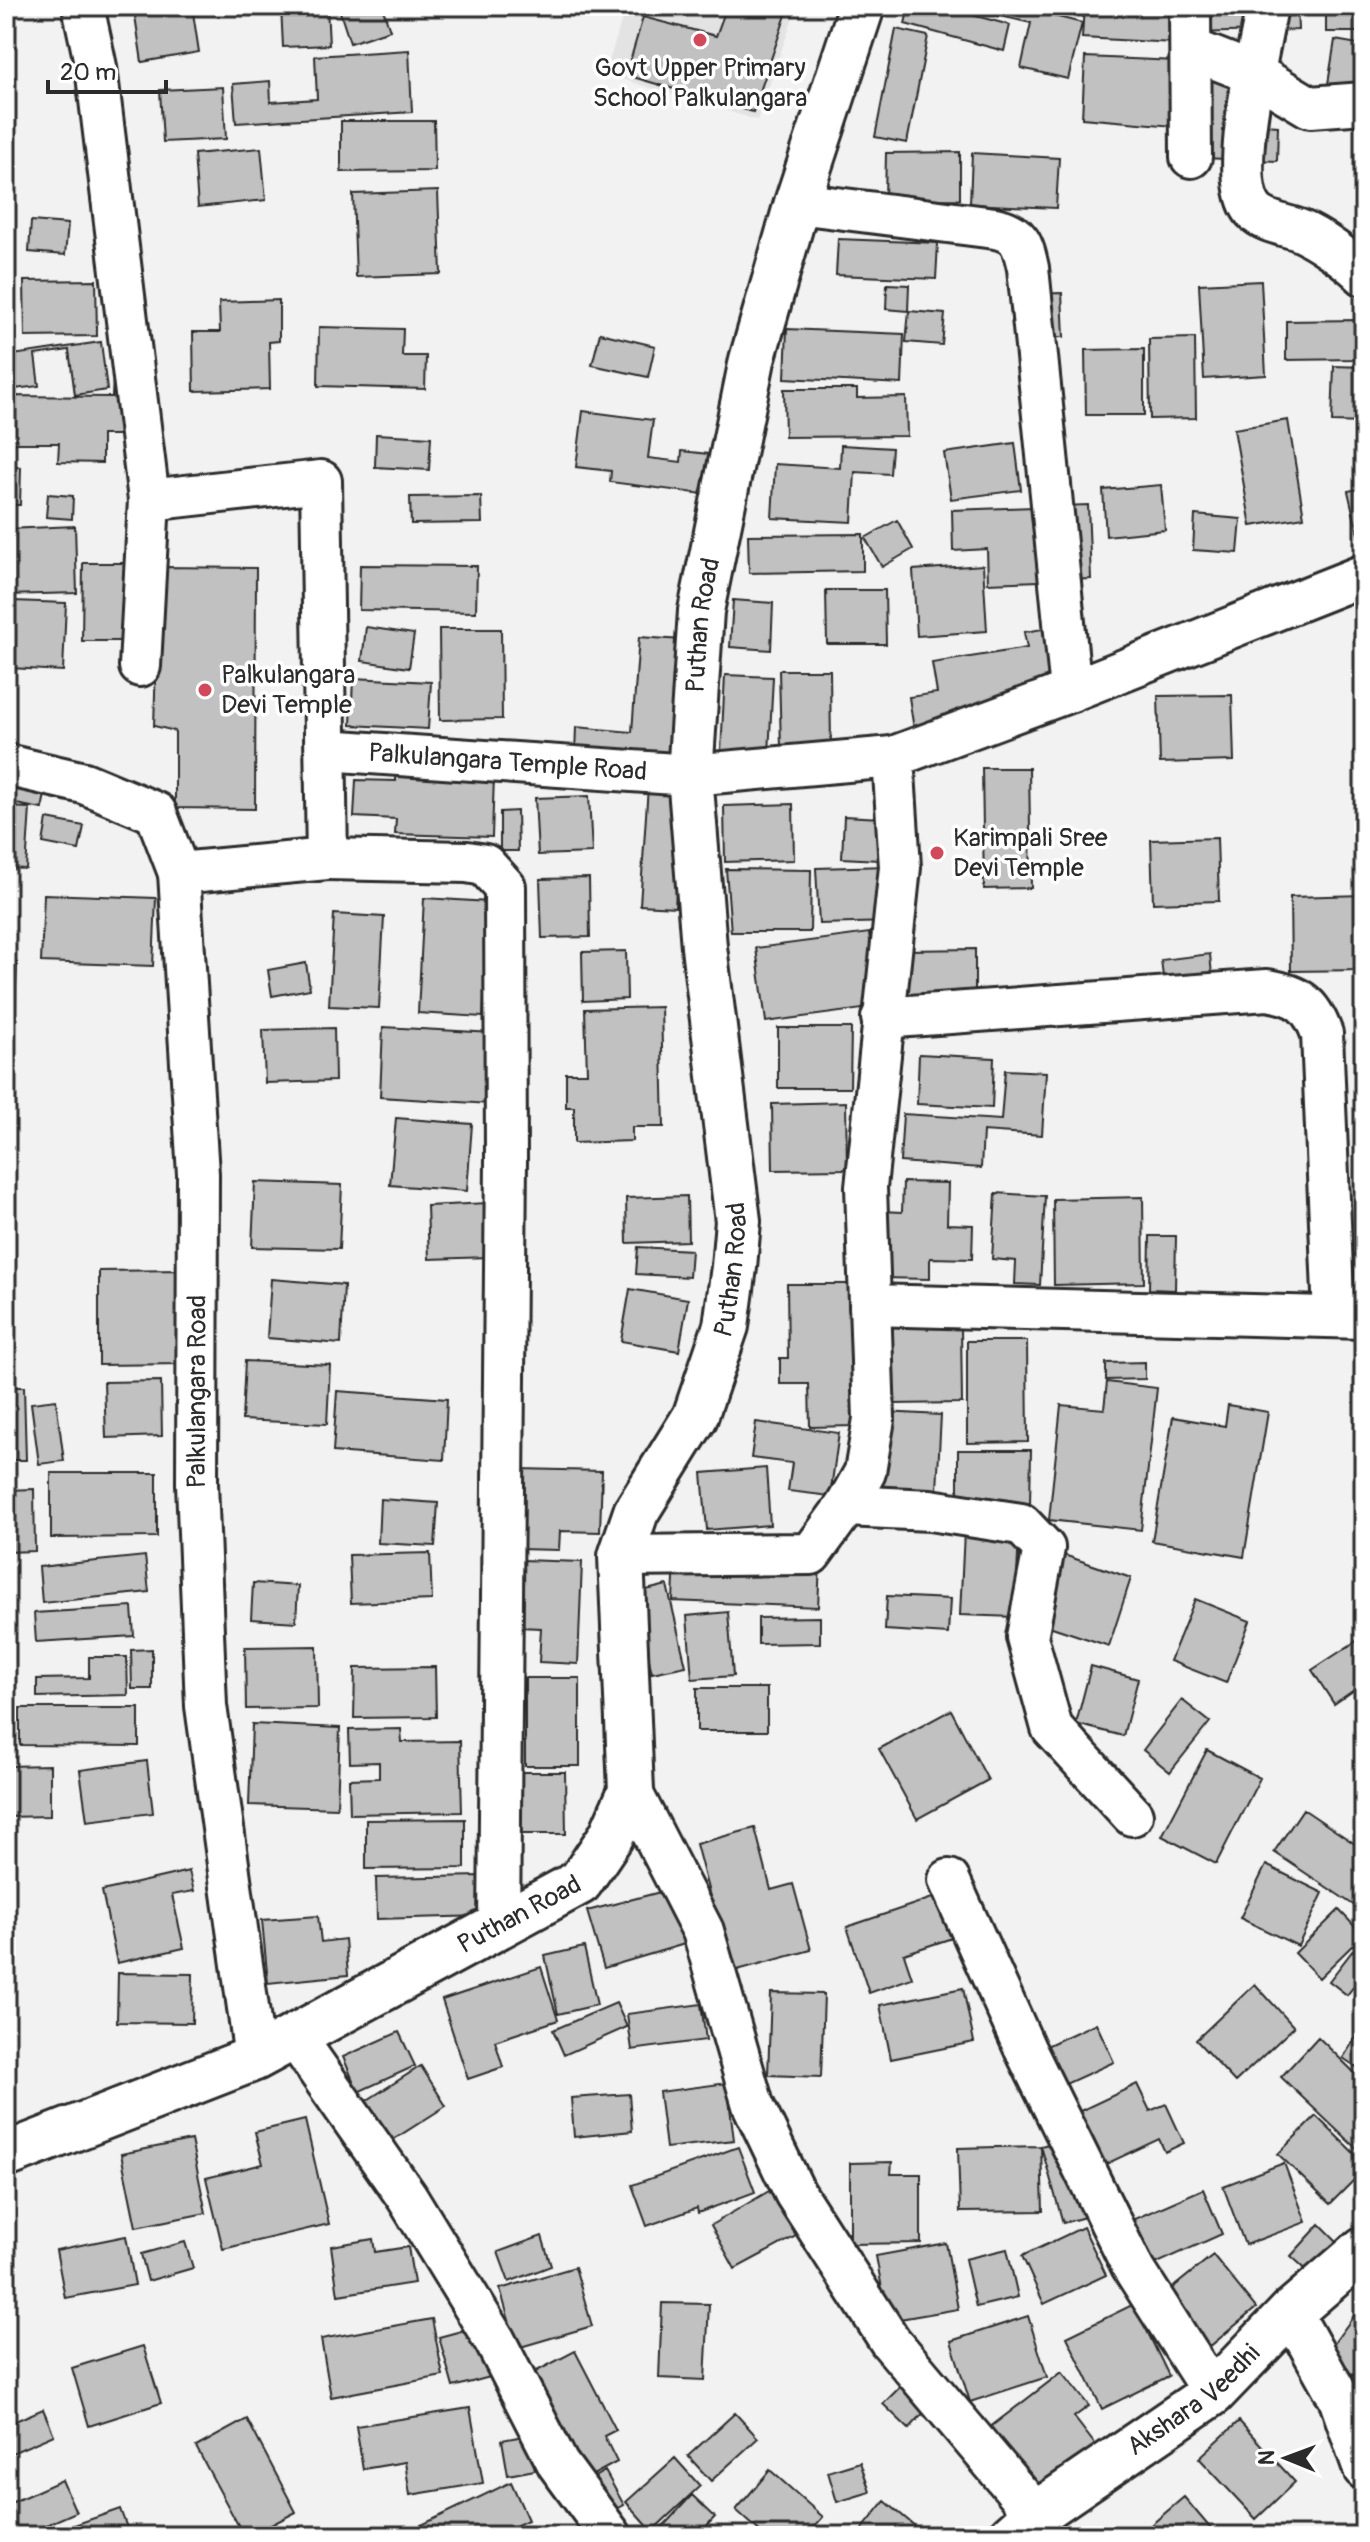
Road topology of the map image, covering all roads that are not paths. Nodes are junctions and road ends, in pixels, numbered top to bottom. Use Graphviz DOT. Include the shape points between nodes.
graph roads {
  1 [pos="83,6"];
  2 [pos="862,6"];
  3 [pos="1190,6"];
  4 [pos="1267,6"];
  5 [pos="1191,49"];
  6 [pos="1255,74"];
  7 [pos="1364,103"];
  8 [pos="1191,157"];
  9 [pos="797,203"];
  10 [pos="1364,275"];
  11 [pos="149,500"];
  12 [pos="1364,575"];
  13 [pos="140,666"];
  14 [pos="1071,691"];
  15 [pos="326,750"];
  16 [pos="893,757"];
  17 [pos="6,765"];
  18 [pos="690,775"];
  19 [pos="327,859"];
  20 [pos="179,873"];
  21 [pos="882,1018"];
  22 [pos="870,1305"];
  23 [pos="1349,1318"];
  24 [pos="846,1506"];
  25 [pos="621,1556"];
  26 [pos="631,1791"];
  27 [pos="1132,1815"];
  28 [pos="949,1880"];
  29 [pos="499,1926"];
  30 [pos="295,2037"];
  31 [pos="255,2058"];
  32 [pos="6,2155"];
  33 [pos="1364,2249"];
  34 [pos="1291,2312"];
  35 [pos="1213,2393"];
  36 [pos="1364,2469"];
  37 [pos="1024,2525"];
  38 [pos="611,2536"];
  1 -- 11 [label="street" via="96,67"];
  2 -- 9 [label="street, Puthan Road"];
  3 -- 5 [label="street"];
  4 -- 6 [label="street"];
  5 -- 6 [label="street"];
  5 -- 8 [label="street"];
  6 -- 7 [label="street" via="1310,107"];
  6 -- 10 [label="street" via="1243,136 1244,187 1254,211 1302,230 1350,259"];
  9 -- 14 [label="street" via="995,228 1012,232 1023,244"];
  9 -- 18 [label="street, Puthan Road" via="752,360 701,611"];
  11 -- 13 [label="street"];
  11 -- 15 [label="street" via="321,481"];
  12 -- 14 [label="street, Palkulangara Temple Road"];
  14 -- 16 [label="street, Palkulangara Temple Road"];
  15 -- 18 [label="street, Palkulangara Temple Road"];
  15 -- 19 [label="street"];
  16 -- 18 [label="street, Palkulangara Temple Road"];
  16 -- 21 [label="street" via="900,867"];
  17 -- 20 [label="street, Palkulangara Road" via="84,783 156,813"];
  18 -- 25 [label="street, Puthan Road" via="704,947 738,1221 734,1267 726,1326 695,1417 636,1512"];
  19 -- 20 [label="street"];
  19 -- 29 [label="street" via="467,862 485,865 505,887"];
  20 -- 31 [label="street, Palkulangara Road" via="198,1174 197,1483 206,1706"];
  21 -- 22 [label="street" via="866,1187"];
  21 -- 23 [label="street" via="1267,990 1293,994 1313,1009 1322,1034"];
  22 -- 23 [label="street"];
  22 -- 24 [label="street" via="874,1419 865,1472"];
  24 -- 25 [label="street" via="811,1554"];
  24 -- 27 [label="street" via="930,1510 1021,1524 1044,1548 1027,1637 1052,1728"];
  25 -- 26 [label="street, Puthan Road"];
  26 -- 29 [label="street, Puthan Road" via="611,1836 580,1882"];
  26 -- 37 [label="street" via="703,1931 753,2105 795,2193 890,2341"];
  28 -- 35 [label="street" via="1132,2266"];
  29 -- 30 [label="street, Puthan Road"];
  30 -- 31 [label="street, Puthan Road"];
  30 -- 38 [label="street" via="407,2197 495,2341 558,2464"];
  31 -- 32 [label="street, Puthan Road"];
  33 -- 34 [label="street, Akshara Veedhi"];
  34 -- 35 [label="street, Akshara Veedhi"];
  34 -- 36 [label="street" via="1339,2398"];
  35 -- 37 [label="street, Akshara Veedhi"];
}
